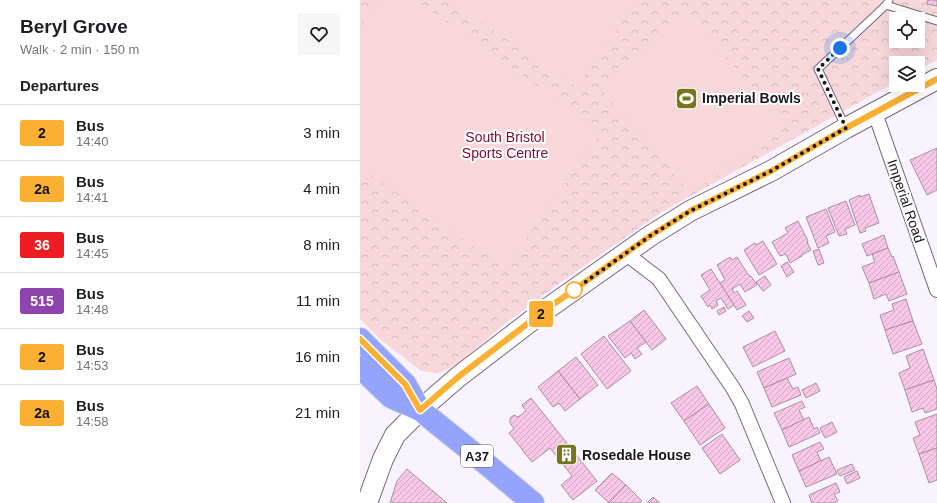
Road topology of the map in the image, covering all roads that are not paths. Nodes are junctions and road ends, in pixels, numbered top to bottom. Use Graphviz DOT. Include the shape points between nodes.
graph roads {
  1 [pos="888,3"];
  2 [pos="937,21"];
  3 [pos="937,79"];
  4 [pos="875,113"];
  5 [pos="846,128"];
  6 [pos="625,253"];
  7 [pos="937,290"];
  8 [pos="360,339"];
  9 [pos="360,367"];
  10 [pos="420,410"];
  11 [pos="367,503"];
  12 [pos="533,503"];
  13 [pos="783,503"];
  1 -- 2 [label="lane"];
  1 -- 5 [label="lane" via="818,69"];
  3 -- 4 [label="main road"];
  4 -- 5 [label="main road"];
  4 -- 7 [label="street, Imperial Road"];
  5 -- 6 [label="main road" via="771,171 690,211"];
  6 -- 10 [label="main road" via="544,311 458,377"];
  6 -- 13 [label="street" via="659,279 733,388"];
  8 -- 10 [label="highway, A37" via="405,384"];
  9 -- 10 [label="highway, A37" via="391,397"];
  10 -- 11 [label="main road" via="395,435 383,458"];
  10 -- 12 [label="highway, A37"];
}
